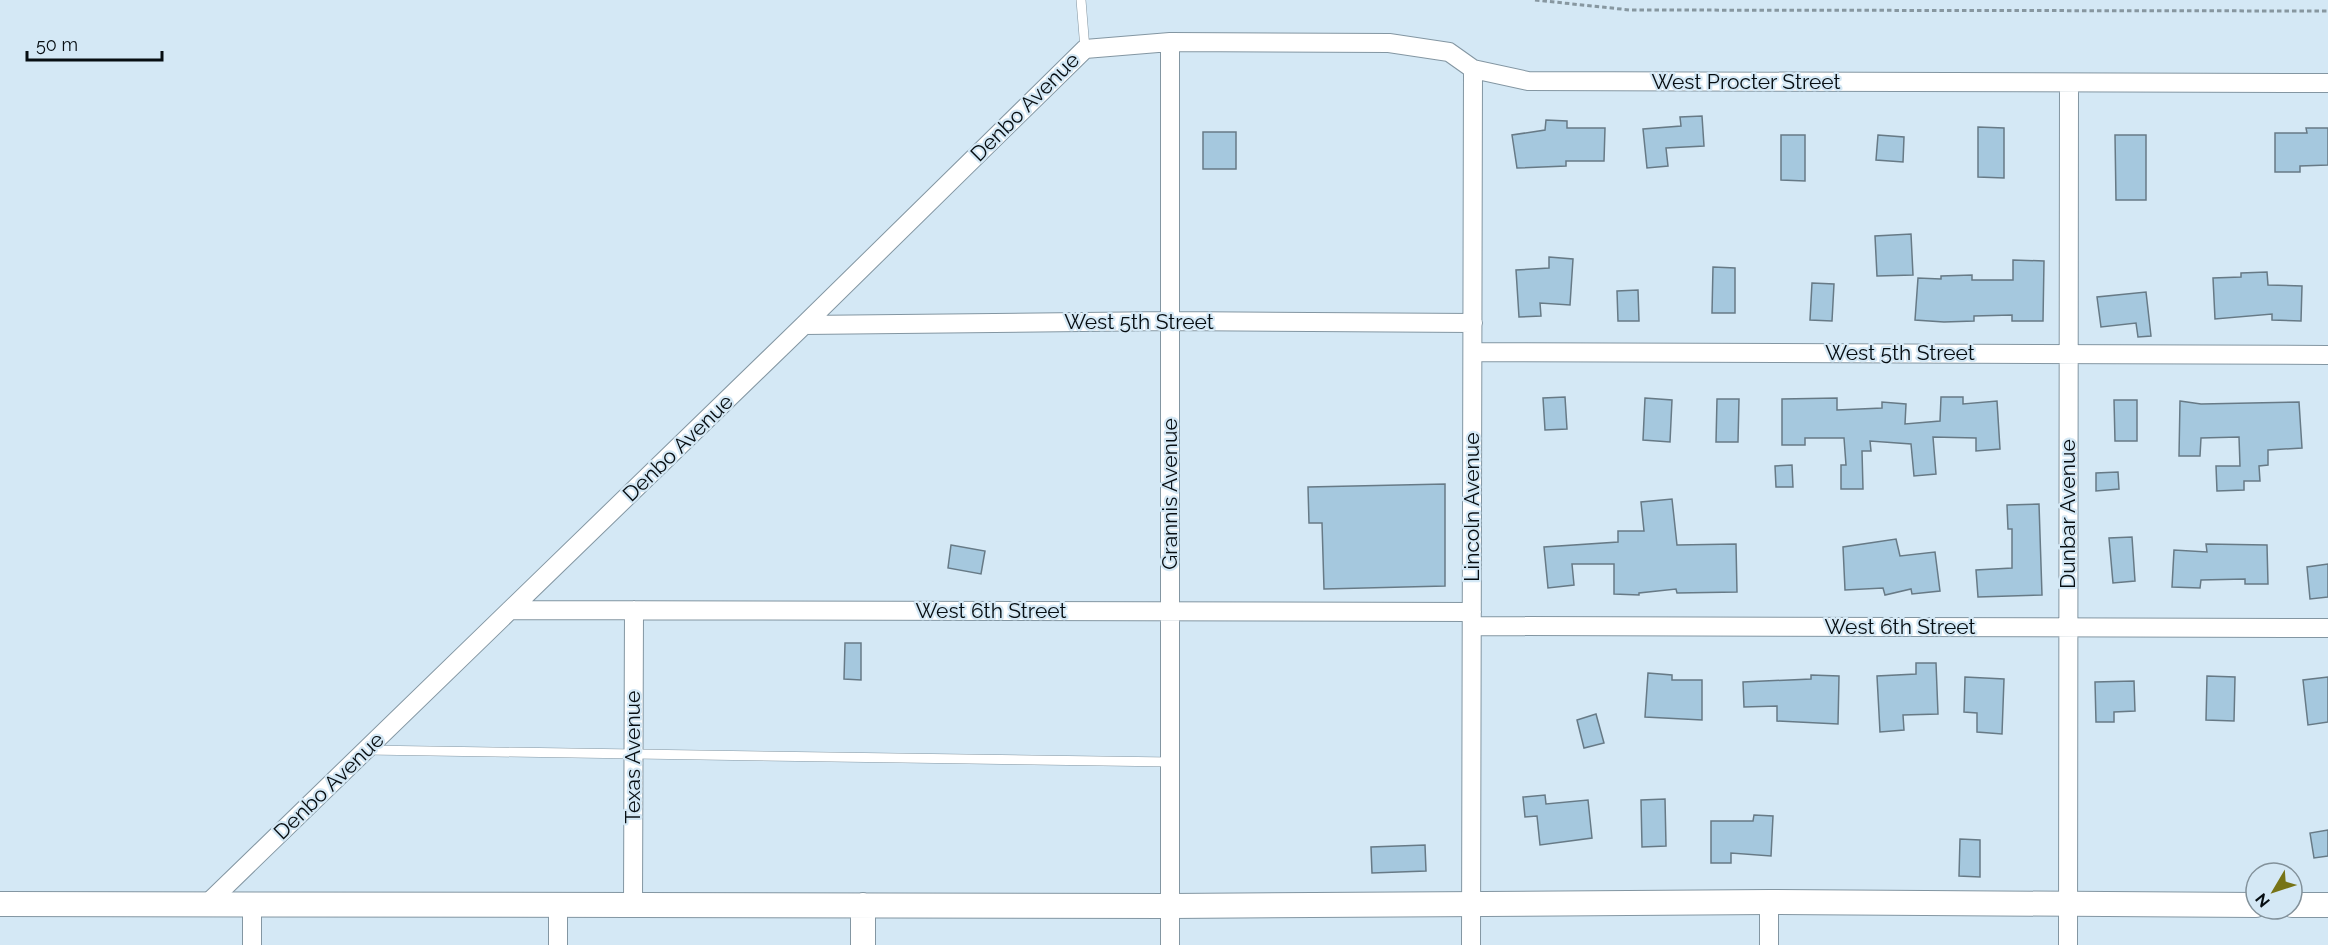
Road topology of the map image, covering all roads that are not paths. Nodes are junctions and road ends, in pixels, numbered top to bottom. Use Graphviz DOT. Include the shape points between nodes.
graph roads {
  1 [pos="1082,0"];
  2 [pos="1170,42"];
  3 [pos="1084,49"];
  4 [pos="1473,69"];
  5 [pos="2069,83"];
  6 [pos="2328,83"];
  7 [pos="1170,321"];
  8 [pos="1473,322"];
  9 [pos="804,325"];
  10 [pos="1473,352"];
  11 [pos="2068,354"];
  12 [pos="2328,355"];
  13 [pos="510,610"];
  14 [pos="634,610"];
  15 [pos="1170,612"];
  16 [pos="1472,619"];
  17 [pos="2068,627"];
  18 [pos="2328,628"];
  19 [pos="366,750"];
  20 [pos="633,755"];
  21 [pos="1171,762"];
  22 [pos="1769,902"];
  23 [pos="1471,903"];
  24 [pos="0,904"];
  25 [pos="207,904"];
  26 [pos="252,904"];
  27 [pos="558,904"];
  28 [pos="633,904"];
  29 [pos="2068,904"];
  30 [pos="863,905"];
  31 [pos="2244,905"];
  32 [pos="2304,905"];
  33 [pos="2328,905"];
  34 [pos="1171,906"];
  35 [pos="252,945"];
  36 [pos="558,945"];
  37 [pos="863,945"];
  38 [pos="1170,945"];
  39 [pos="1471,945"];
  40 [pos="1769,945"];
  41 [pos="2068,945"];
  1 -- 3 [label="lane"];
  2 -- 3 [label="street, Denbo Avenue"];
  2 -- 4 [label="street, West Procter Street" via="1389,43 1449,52"];
  2 -- 7 [label="street, Grannis Avenue"];
  3 -- 9 [label="street, Denbo Avenue"];
  4 -- 5 [label="street, West Procter Street" via="1528,81"];
  4 -- 8 [label="street, Lincoln Avenue"];
  5 -- 6 [label="street, West Procter Street"];
  5 -- 11 [label="street, Dunbar Avenue"];
  7 -- 8 [label="street, West 5th Street"];
  7 -- 9 [label="street, West 5th Street"];
  7 -- 15 [label="street, Grannis Avenue"];
  8 -- 10 [label="street, Lincoln Avenue"];
  9 -- 13 [label="street, Denbo Avenue"];
  10 -- 11 [label="street, West 5th Street"];
  10 -- 16 [label="street, Lincoln Avenue"];
  11 -- 12 [label="street, West 5th Street"];
  11 -- 17 [label="street, Dunbar Avenue"];
  13 -- 14 [label="street, West 6th Street"];
  13 -- 19 [label="street, Denbo Avenue"];
  14 -- 15 [label="street, West 6th Street"];
  14 -- 20 [label="street, Texas Avenue"];
  15 -- 16 [label="street, West 6th Street"];
  15 -- 21 [label="street, Grannis Avenue"];
  16 -- 17 [label="street, West 6th Street"];
  16 -- 23 [label="street, Lincoln Avenue"];
  17 -- 18 [label="street, West 6th Street"];
  17 -- 29 [label="street, Dunbar Avenue"];
  19 -- 20 [label="lane"];
  19 -- 25 [label="street, Denbo Avenue"];
  20 -- 21 [label="lane"];
  20 -- 28 [label="street, Texas Avenue"];
  21 -- 34 [label="street, Grannis Avenue"];
  22 -- 23 [label="main road"];
  22 -- 29 [label="main road"];
  22 -- 40 [label="street"];
  23 -- 34 [label="main road"];
  23 -- 39 [label="street, Lincoln Avenue"];
  24 -- 25 [label="main road"];
  25 -- 26 [label="main road"];
  26 -- 27 [label="main road"];
  26 -- 35 [label="street"];
  27 -- 28 [label="main road"];
  27 -- 36 [label="street"];
  28 -- 30 [label="main road"];
  29 -- 31 [label="main road"];
  29 -- 41 [label="street, Dunbar Avenue"];
  30 -- 34 [label="main road"];
  30 -- 37 [label="main road"];
  32 -- 33 [label="main road"];
  34 -- 38 [label="street, Grannis Avenue"];
}
